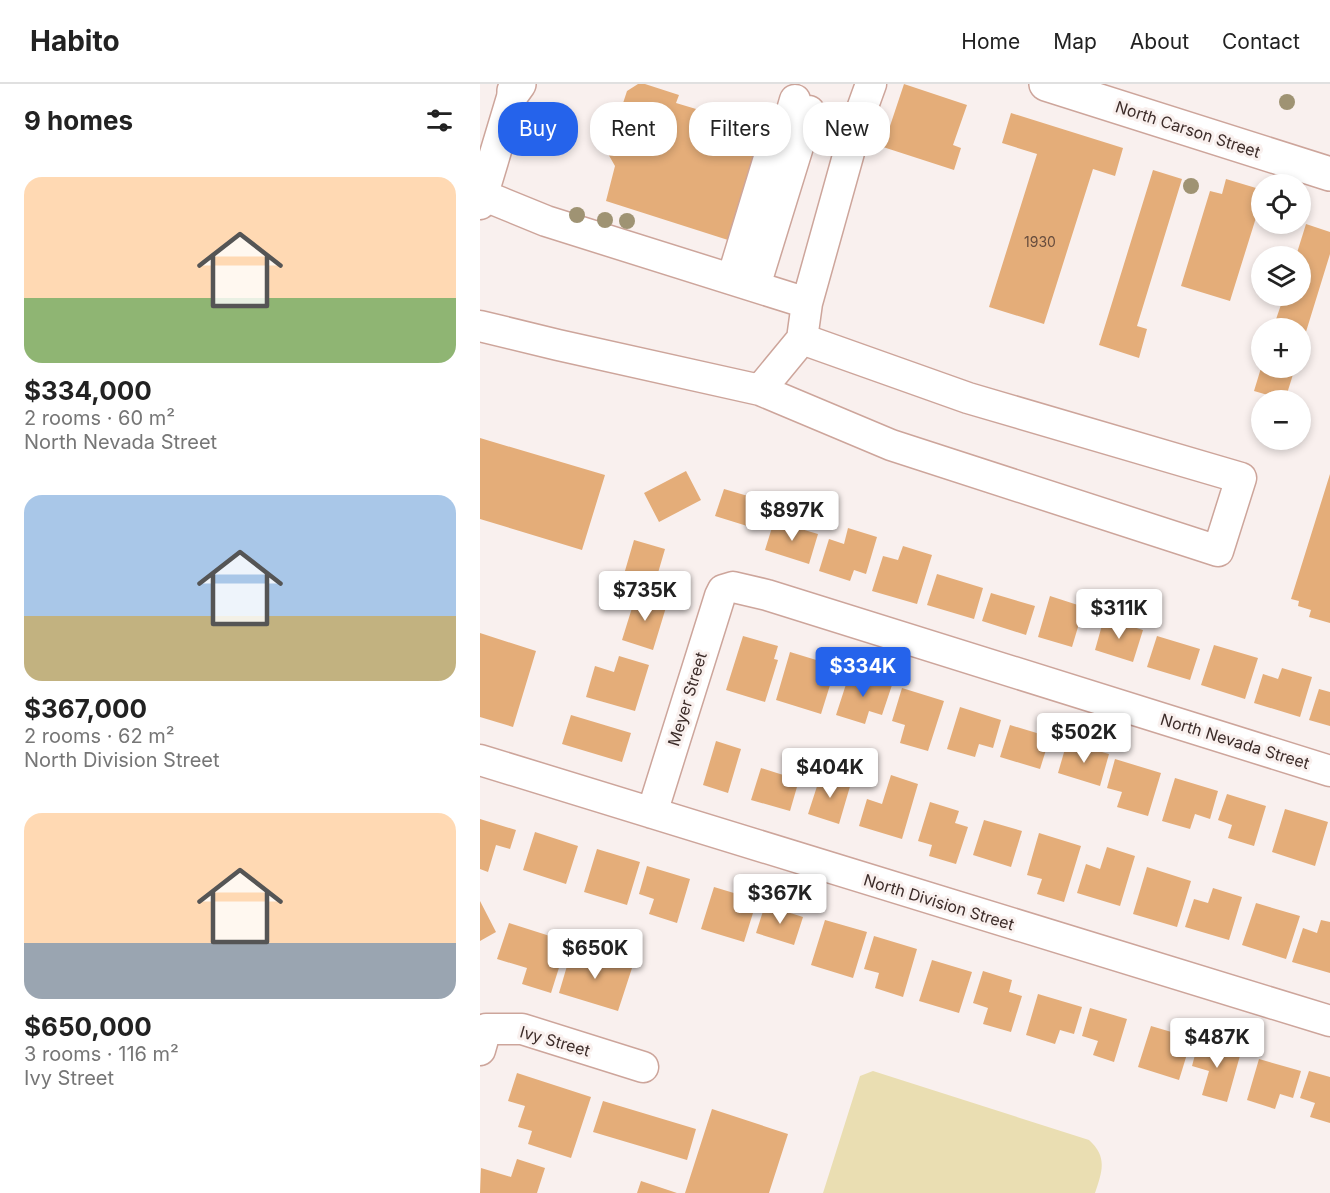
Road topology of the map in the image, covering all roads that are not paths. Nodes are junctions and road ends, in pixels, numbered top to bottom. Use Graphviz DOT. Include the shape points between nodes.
graph roads {
  1 [pos="871,84"];
  2 [pos="1046,84"];
  3 [pos="516,86"];
  4 [pos="803,102"];
  5 [pos="1330,174"];
  6 [pos="481,198"];
  7 [pos="743,283"];
  8 [pos="807,303"];
  9 [pos="480,326"];
  10 [pos="802,339"];
  11 [pos="760,390"];
  12 [pos="727,590"];
  13 [pos="480,760"];
  14 [pos="1330,771"];
  15 [pos="652,813"];
  16 [pos="1330,1021"];
  17 [pos="480,1050"];
  18 [pos="643,1067"];
  1 -- 8 [label="street"];
  2 -- 5 [label="main road, North Carson Street"];
  3 -- 6 [label="street"];
  4 -- 7 [label="street" via="772,148"];
  6 -- 7 [label="street"];
  7 -- 8 [label="street"];
  8 -- 10 [label="street"];
  9 -- 11 [label="street"];
  10 -- 11 [label="street"];
  10 -- 11 [label="street" via="968,398 1242,478 1218,551 891,445"];
  12 -- 14 [label="street, North Nevada Street" via="733,587 767,595"];
  12 -- 15 [label="street, Meyer Street" via="720,596"];
  13 -- 15 [label="street, North Division Street"];
  15 -- 16 [label="street, North Division Street"];
  17 -- 18 [label="street, Ivy Street" via="486,1029 522,1029"];
}
